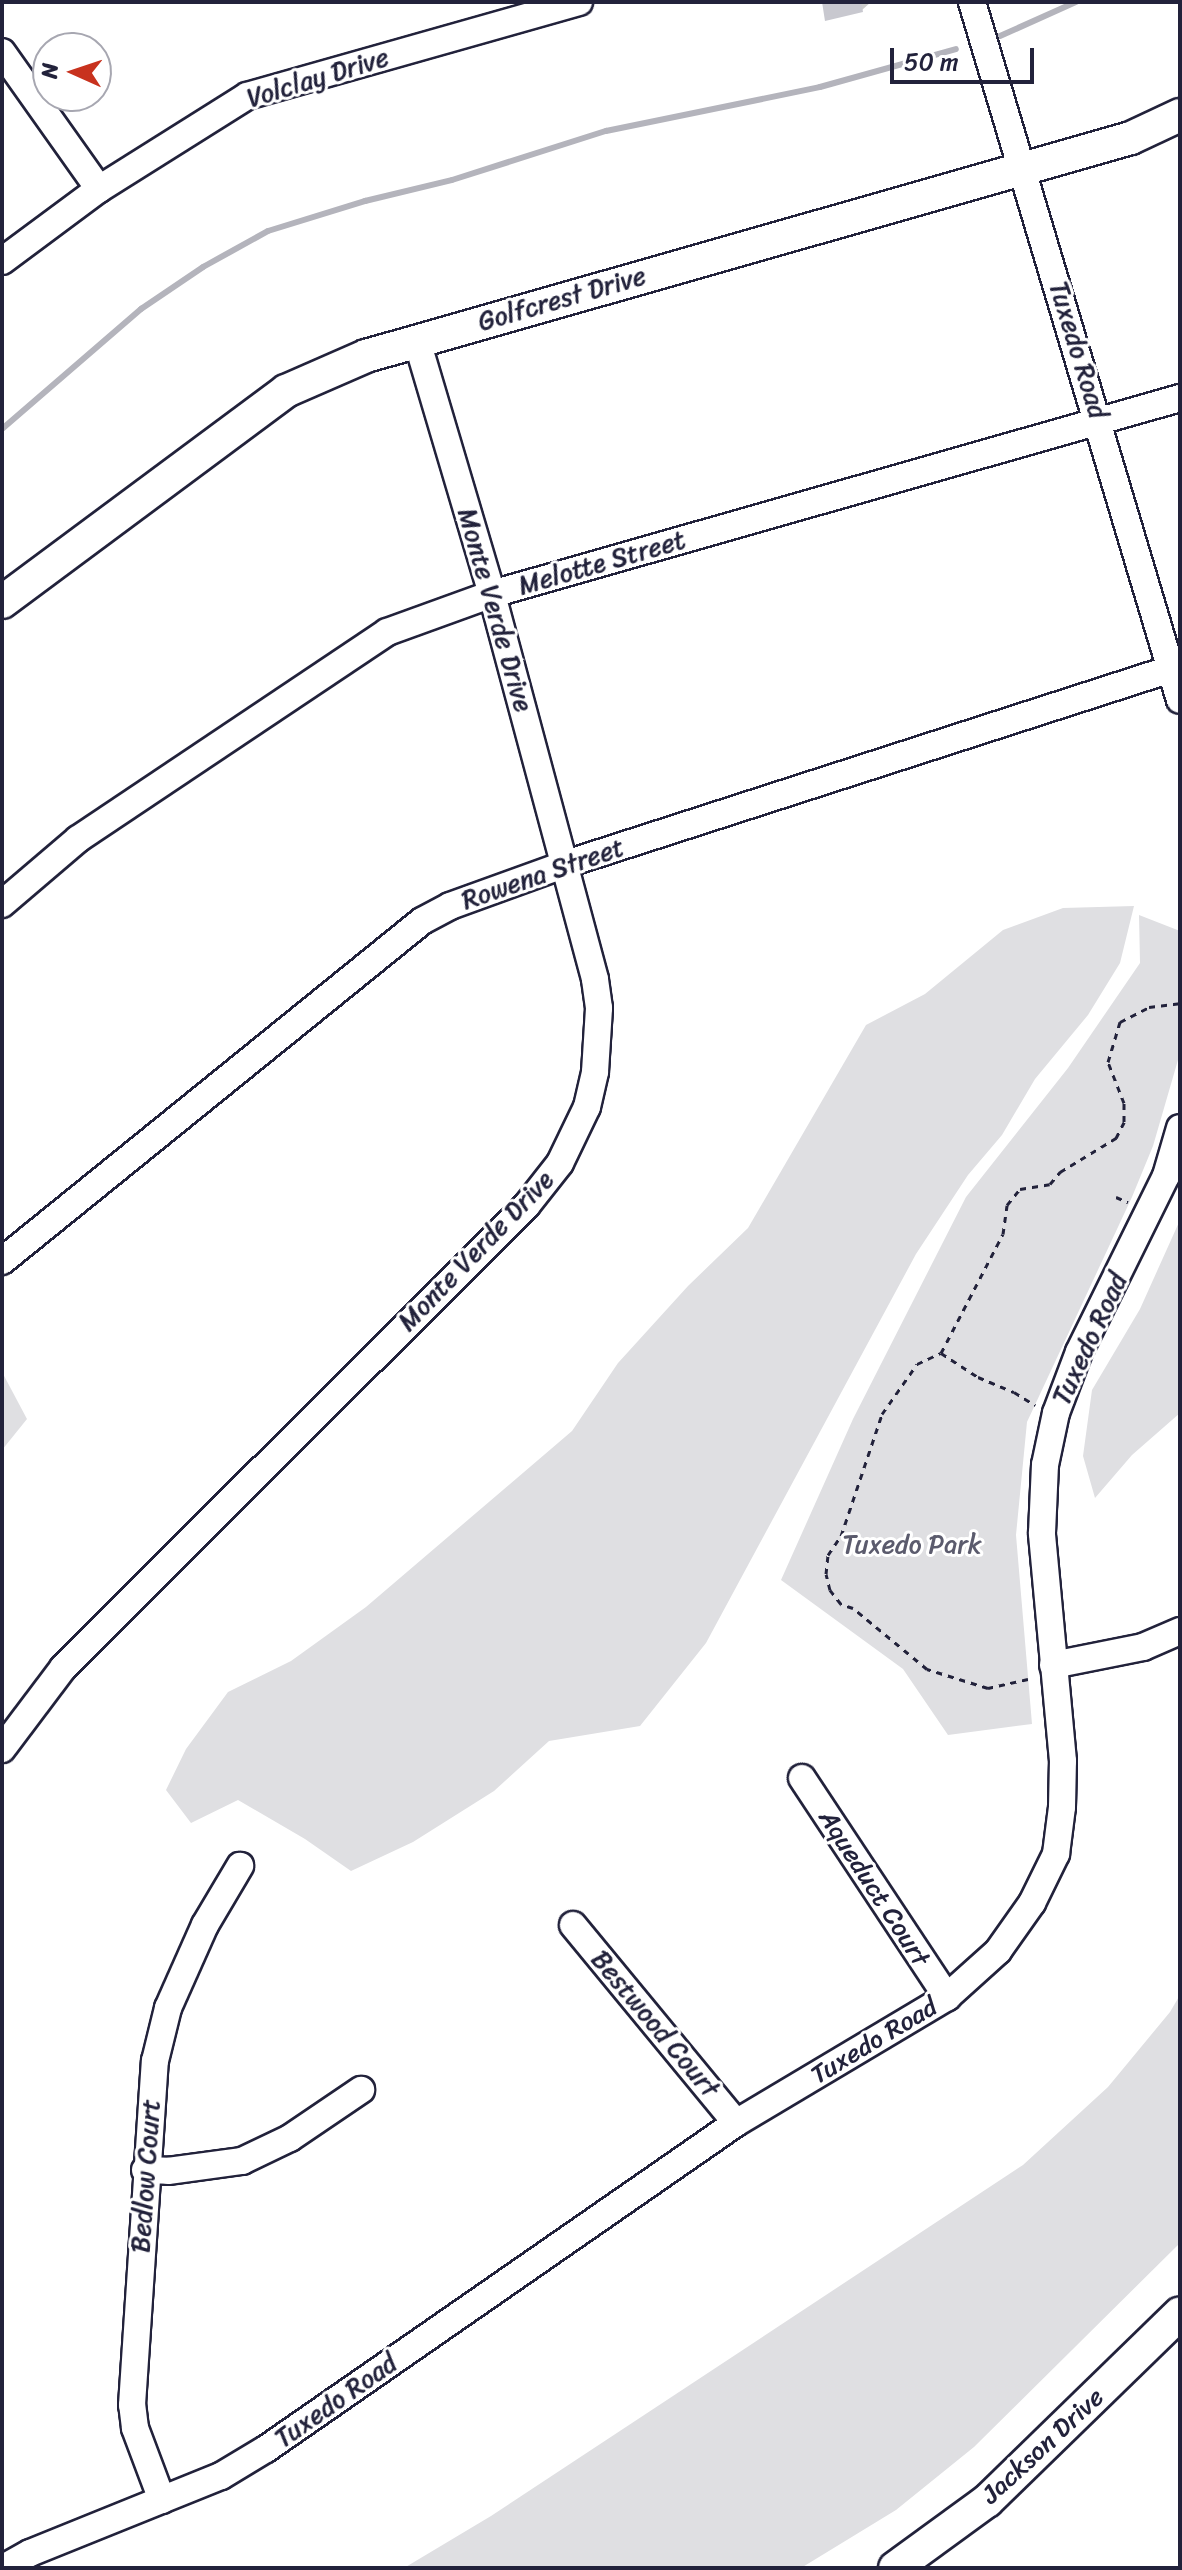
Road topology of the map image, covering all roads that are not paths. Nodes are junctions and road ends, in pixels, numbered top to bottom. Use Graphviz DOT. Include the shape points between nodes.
graph roads {
  1 [pos="579,2"];
  2 [pos="972,2"];
  3 [pos="2,52"];
  4 [pos="1180,115"];
  5 [pos="1023,169"];
  6 [pos="99,189"];
  7 [pos="2,261"];
  8 [pos="417,340"];
  9 [pos="1180,398"];
  10 [pos="1099,421"];
  11 [pos="492,594"];
  12 [pos="2,602"];
  13 [pos="1176,668"];
  14 [pos="1180,700"];
  15 [pos="566,864"];
  16 [pos="2,904"];
  17 [pos="1180,1128"];
  18 [pos="2,1261"];
  19 [pos="1180,1631"];
  20 [pos="1053,1665"];
  21 [pos="2,1749"];
  22 [pos="802,1778"];
  23 [pos="240,1866"];
  24 [pos="573,1925"];
  25 [pos="947,1997"];
  26 [pos="361,2090"];
  27 [pos="736,2123"];
  28 [pos="145,2170"];
  29 [pos="1180,2313"];
  30 [pos="162,2500"];
  31 [pos="3,2568"];
  32 [pos="895,2568"];
  1 -- 6 [label="street, Volclay Drive" via="247,96"];
  2 -- 5 [label="street, Tuxedo Road"];
  3 -- 6 [label="street"];
  4 -- 5 [label="main road, Golfcrest Drive" via="1131,138"];
  5 -- 8 [label="main road, Golfcrest Drive"];
  5 -- 10 [label="street, Tuxedo Road"];
  6 -- 7 [label="street, Volclay Drive"];
  8 -- 11 [label="street, Monte Verde Drive"];
  8 -- 12 [label="main road, Golfcrest Drive" via="286,391"];
  9 -- 10 [label="street, Melotte Street"];
  10 -- 11 [label="street, Melotte Street"];
  10 -- 13 [label="street, Tuxedo Road"];
  11 -- 15 [label="street, Monte Verde Drive"];
  11 -- 16 [label="street, Melotte Street" via="387,632 78,839"];
  13 -- 14 [label="street, Tuxedo Road"];
  13 -- 15 [label="street, Rowena Street"];
  15 -- 18 [label="street, Rowena Street" via="422,921"];
  15 -- 21 [label="street, Monte Verde Drive" via="599,1008 587,1107 560,1163 527,1205 63,1668"];
  17 -- 20 [label="street, Tuxedo Road" via="1166,1176 1079,1352 1056,1413 1045,1465 1042,1533"];
  19 -- 20 [label="street" via="1143,1647"];
  20 -- 25 [label="street, Tuxedo Road" via="1063,1761 1056,1854 1032,1903 998,1951"];
  22 -- 25 [label="street, Aqueduct Court"];
  23 -- 28 [label="street, Bedlow Court" via="205,1925 168,2008 155,2061"];
  24 -- 27 [label="street, Bestwood Court"];
  25 -- 27 [label="street, Tuxedo Road"];
  26 -- 28 [label="street" via="290,2138 242,2161"];
  27 -- 30 [label="street, Tuxedo Road" via="266,2449 221,2476"];
  28 -- 30 [label="street, Bedlow Court" via="132,2405 135,2428"];
  29 -- 32 [label="main road, Jackson Drive" via="987,2501"];
  30 -- 31 [label="street, Tuxedo Road"];
}
